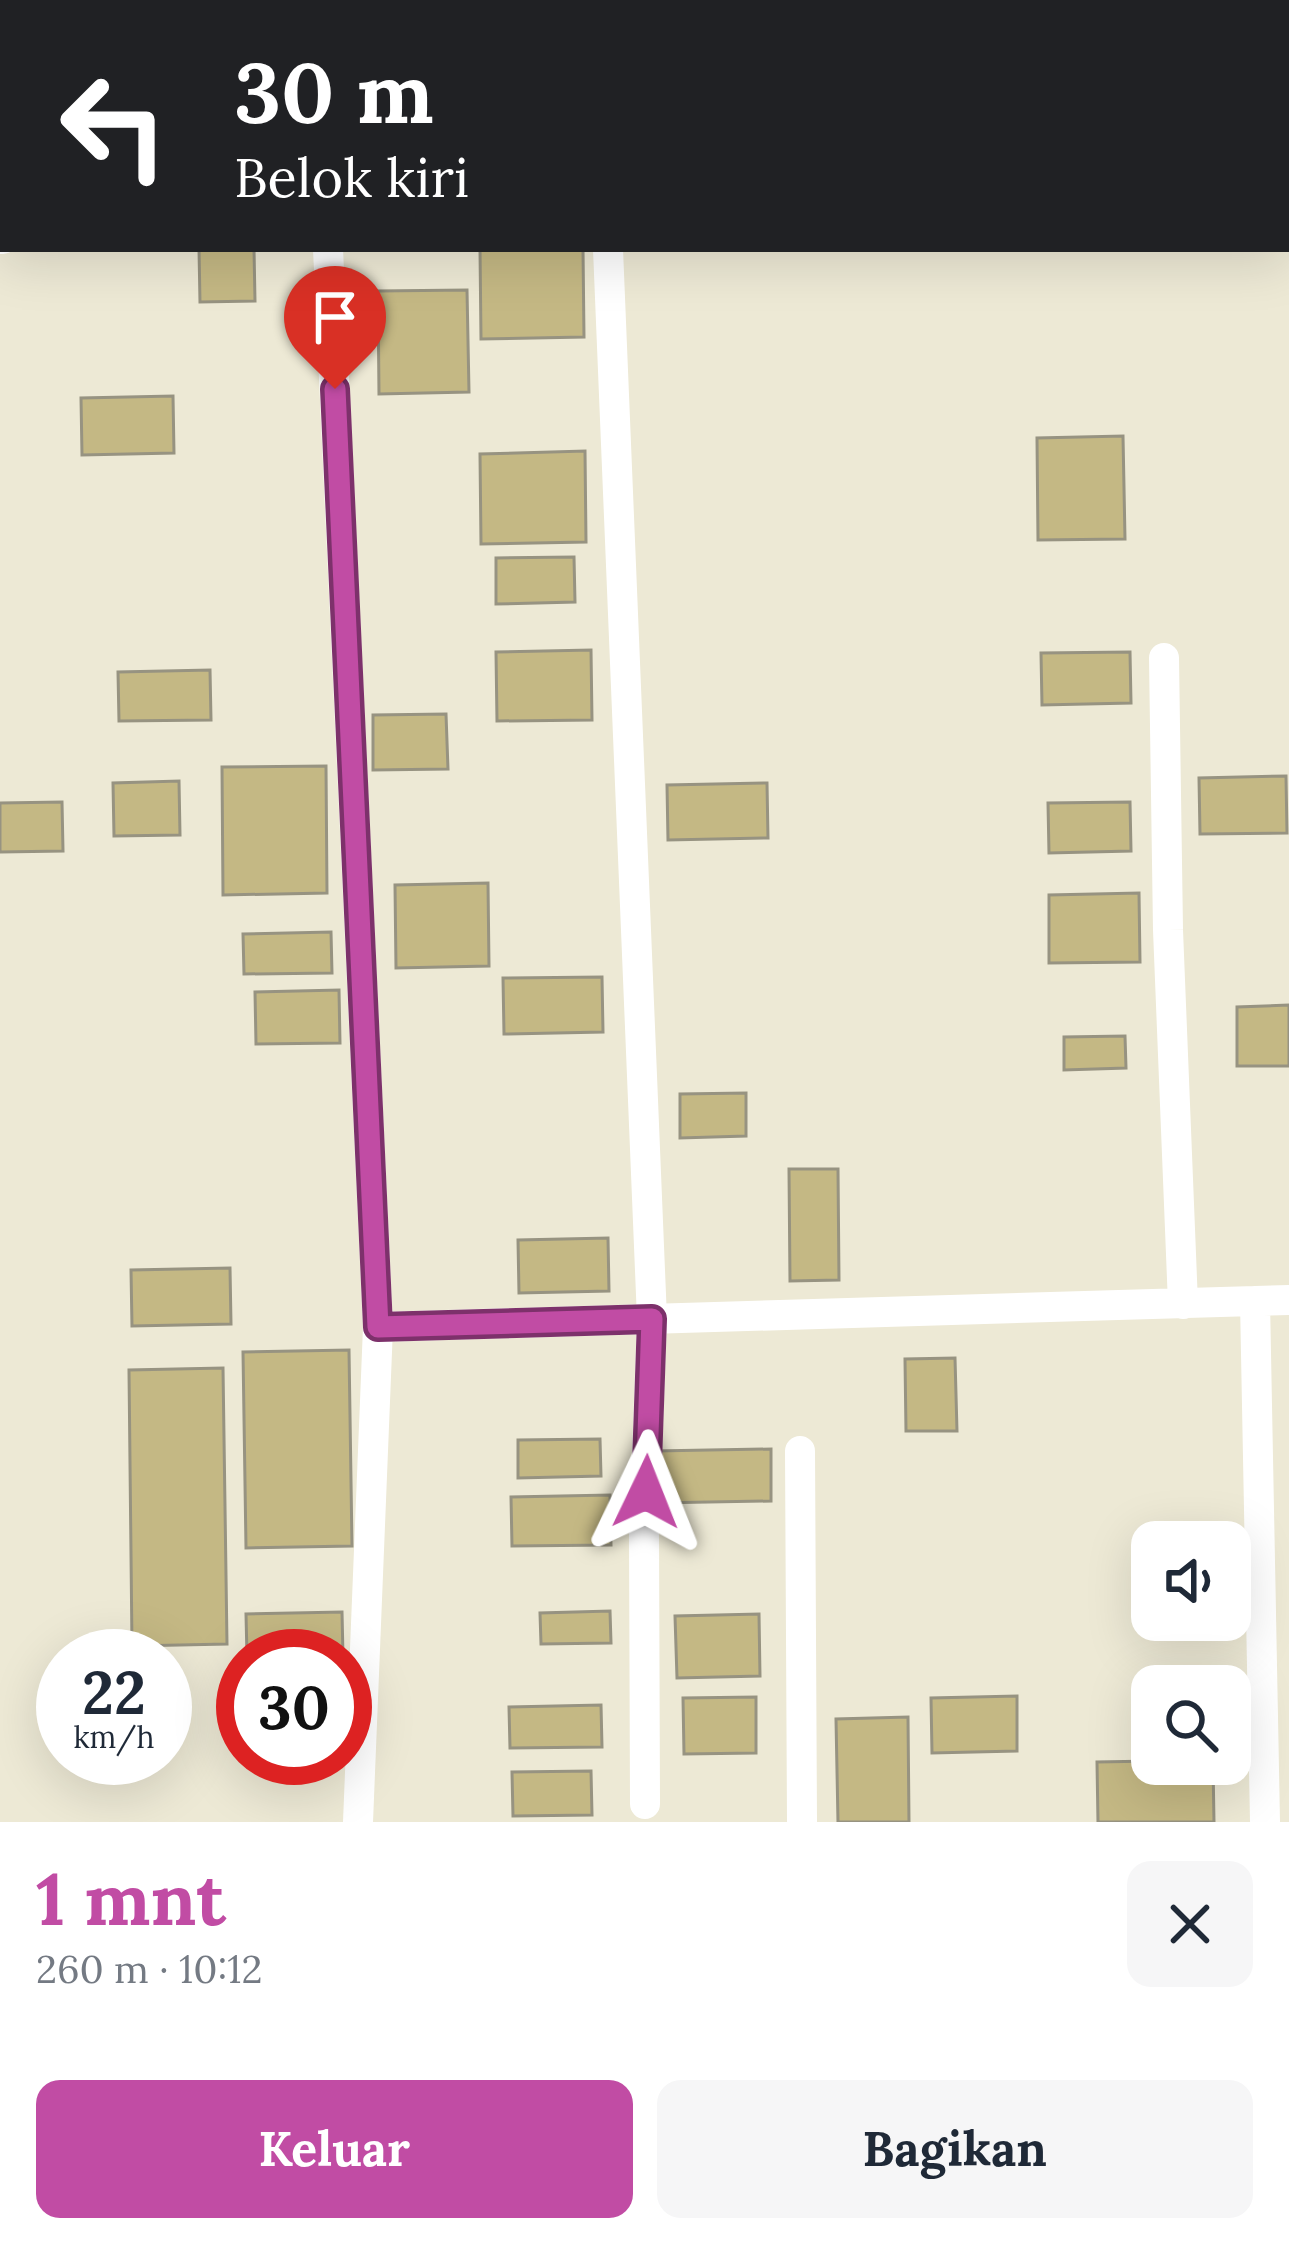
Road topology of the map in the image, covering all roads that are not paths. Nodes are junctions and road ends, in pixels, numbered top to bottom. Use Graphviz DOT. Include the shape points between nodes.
graph roads {
  1 [pos="328,252"];
  2 [pos="608,252"];
  3 [pos="1164,658"];
  4 [pos="1289,1300"];
  5 [pos="1255,1301"];
  6 [pos="1183,1304"];
  7 [pos="652,1319"];
  8 [pos="378,1327"];
  9 [pos="800,1451"];
  10 [pos="645,1804"];
  11 [pos="358,1822"];
  12 [pos="802,1822"];
  13 [pos="1265,1822"];
  1 -- 8 [label="street"];
  2 -- 7 [label="street"];
  3 -- 6 [label="street"];
  4 -- 5 [label="street"];
  5 -- 6 [label="street"];
  5 -- 13 [label="street"];
  6 -- 7 [label="street"];
  7 -- 8 [label="street"];
  7 -- 10 [label="street"];
  8 -- 11 [label="street"];
  9 -- 12 [label="street"];
}
